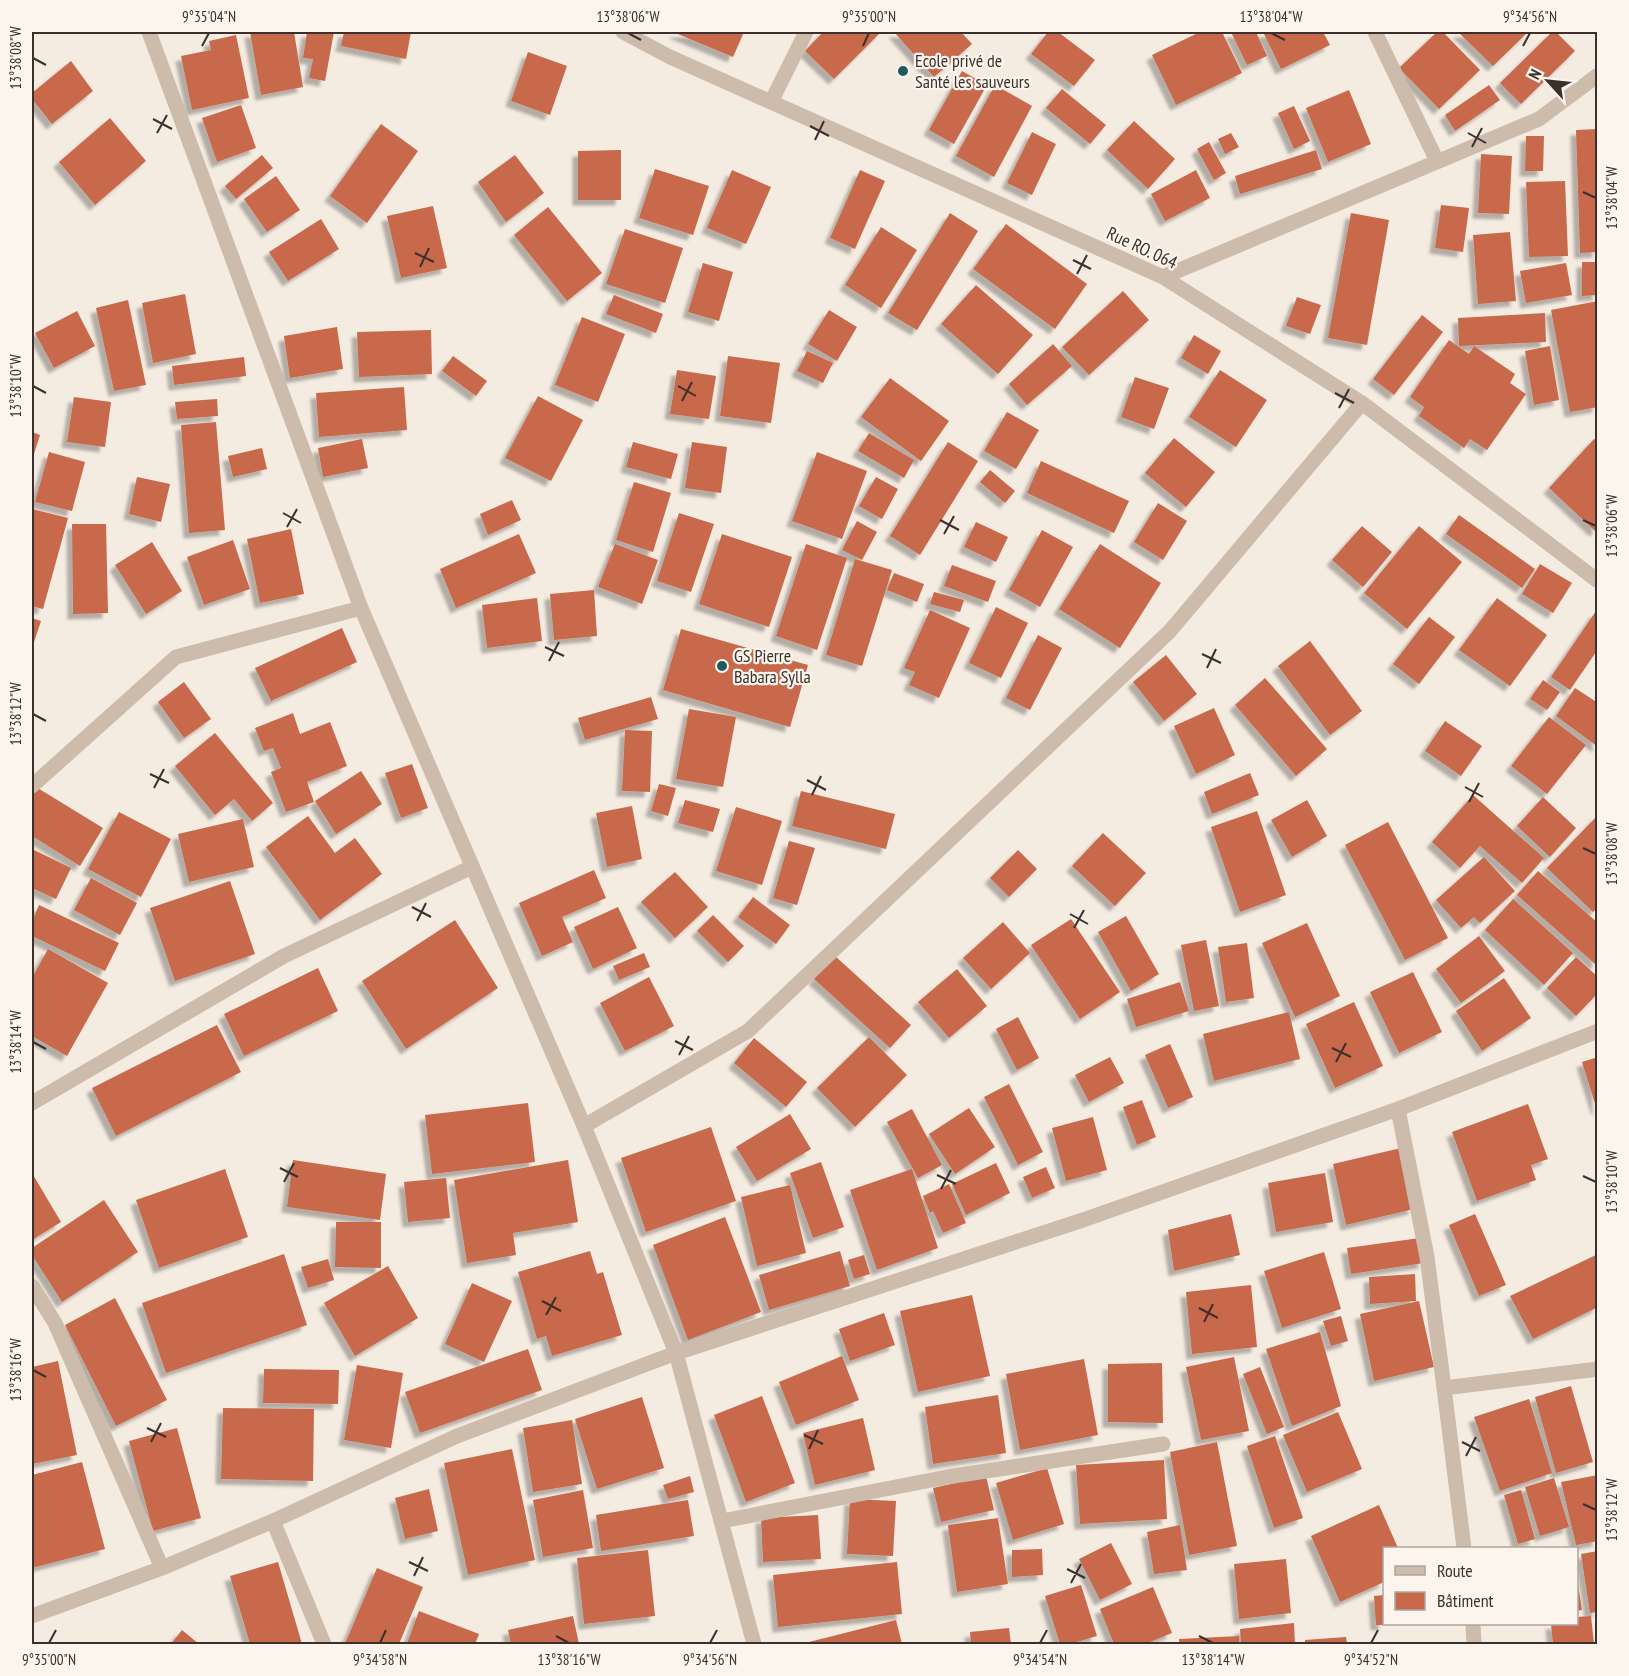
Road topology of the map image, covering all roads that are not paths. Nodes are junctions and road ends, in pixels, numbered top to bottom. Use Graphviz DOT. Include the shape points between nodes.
graph roads {
  1 [pos="149,32"];
  2 [pos="623,32"];
  3 [pos="806,32"];
  4 [pos="1375,32"];
  5 [pos="1598,75"];
  6 [pos="771,102"];
  7 [pos="1437,162"];
  8 [pos="1163,277"];
  9 [pos="1362,403"];
  10 [pos="1598,581"];
  11 [pos="361,608"];
  12 [pos="32,786"];
  13 [pos="472,867"];
  14 [pos="1598,1031"];
  15 [pos="32,1102"];
  16 [pos="1398,1109"];
  17 [pos="584,1126"];
  18 [pos="32,1286"];
  19 [pos="676,1353"];
  20 [pos="1598,1369"];
  21 [pos="1444,1388"];
  22 [pos="1163,1444"];
  23 [pos="273,1521"];
  24 [pos="723,1521"];
  25 [pos="1464,1547"];
  26 [pos="162,1568"];
  27 [pos="32,1616"];
  28 [pos="1473,1625"];
  29 [pos="324,1644"];
  30 [pos="754,1644"];
  31 [pos="1474,1644"];
  1 -- 11 [label="street"];
  2 -- 6 [label="street, Rue RO. 064"];
  3 -- 6 [label="street"];
  4 -- 7 [label="street"];
  5 -- 7 [label="street" via="1539,118"];
  6 -- 8 [label="street, Rue RO. 064"];
  7 -- 8 [label="street"];
  8 -- 9 [label="street, Rue RO. 064"];
  9 -- 10 [label="street, Rue RO. 064"];
  9 -- 17 [label="street" via="1170,632 748,1031"];
  11 -- 12 [label="street" via="176,657"];
  11 -- 13 [label="street"];
  13 -- 15 [label="street" via="284,956"];
  13 -- 17 [label="street"];
  14 -- 16 [label="street"];
  16 -- 19 [label="street" via="1083,1220"];
  16 -- 21 [label="street" via="1427,1257"];
  17 -- 19 [label="street"];
  18 -- 26 [label="street" via="55,1323"];
  19 -- 23 [label="street" via="457,1436"];
  19 -- 24 [label="street"];
  20 -- 21 [label="street"];
  21 -- 25 [label="street"];
  22 -- 24 [label="street" via="946,1477"];
  23 -- 26 [label="street"];
  23 -- 29 [label="street"];
  24 -- 30 [label="street"];
  26 -- 27 [label="street"];
  28 -- 31 [label="street"];
}
